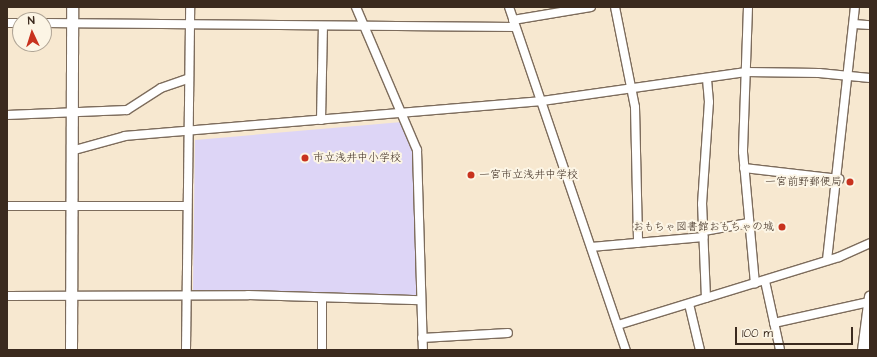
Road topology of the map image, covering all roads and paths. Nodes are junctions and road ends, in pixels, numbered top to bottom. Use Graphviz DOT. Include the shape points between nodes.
graph roads {
  1 [pos="72,7"];
  2 [pos="190,7"];
  3 [pos="356,7"];
  4 [pos="509,7"];
  5 [pos="591,7"];
  6 [pos="615,7"];
  7 [pos="748,7"];
  8 [pos="855,7"];
  9 [pos="52,23"];
  10 [pos="72,24"];
  11 [pos="514,24"];
  12 [pos="854,24"];
  13 [pos="870,25"];
  14 [pos="190,26"];
  15 [pos="323,26"];
  16 [pos="365,27"];
  17 [pos="746,72"];
  18 [pos="848,76"];
  19 [pos="188,78"];
  20 [pos="870,78"];
  21 [pos="707,79"];
  22 [pos="633,90"];
  23 [pos="542,101"];
  24 [pos="73,111"];
  25 [pos="401,113"];
  26 [pos="7,115"];
  27 [pos="321,120"];
  28 [pos="187,132"];
  29 [pos="71,152"];
  30 [pos="744,168"];
  31 [pos="839,179"];
  32 [pos="7,206"];
  33 [pos="71,206"];
  34 [pos="186,206"];
  35 [pos="748,223"];
  36 [pos="704,234"];
  37 [pos="638,243"];
  38 [pos="870,243"];
  39 [pos="591,246"];
  40 [pos="827,260"];
  41 [pos="765,280"];
  42 [pos="755,283"];
  43 [pos="7,296"];
  44 [pos="71,296"];
  45 [pos="186,296"];
  46 [pos="322,298"];
  47 [pos="706,298"];
  48 [pos="870,299"];
  49 [pos="421,300"];
  50 [pos="689,304"];
  51 [pos="774,323"];
  52 [pos="868,325"];
  53 [pos="618,326"];
  54 [pos="508,333"];
  55 [pos="422,338"];
  56 [pos="71,350"];
  57 [pos="186,350"];
  58 [pos="322,350"];
  59 [pos="423,350"];
  60 [pos="626,350"];
  61 [pos="700,350"];
  62 [pos="780,350"];
  63 [pos="863,350"];
  1 -- 10 [label="street"];
  2 -- 14 [label="street"];
  3 -- 16 [label="street"];
  4 -- 11 [label="street"];
  5 -- 11 [label="street"];
  6 -- 22 [label="street"];
  7 -- 17 [label="street"];
  8 -- 12 [label="street"];
  9 -- 10 [label="street"];
  10 -- 14 [label="street"];
  10 -- 24 [label="street"];
  11 -- 16 [label="street"];
  11 -- 23 [label="street"];
  12 -- 13 [label="street"];
  12 -- 18 [label="street"];
  14 -- 15 [label="street"];
  14 -- 19 [label="street"];
  15 -- 16 [label="street"];
  15 -- 27 [label="street"];
  16 -- 25 [label="street"];
  17 -- 18 [label="street"];
  17 -- 21 [label="street"];
  17 -- 30 [label="street"];
  18 -- 20 [label="street"];
  18 -- 31 [label="street"];
  19 -- 24 [label="street" via="161,88 127,110"];
  19 -- 28 [label="street"];
  21 -- 22 [label="street"];
  21 -- 36 [label="street"];
  22 -- 23 [label="street"];
  22 -- 37 [label="street"];
  23 -- 25 [label="street"];
  23 -- 39 [label="street"];
  24 -- 26 [label="street" via="65,115"];
  24 -- 29 [label="street"];
  25 -- 27 [label="street"];
  25 -- 49 [label="street" via="417,150 419,166"];
  27 -- 28 [label="street"];
  28 -- 29 [label="street" via="125,136"];
  28 -- 34 [label="street"];
  29 -- 33 [label="street"];
  30 -- 31 [label="street"];
  30 -- 35 [label="street"];
  31 -- 40 [label="street"];
  32 -- 33 [label="street"];
  33 -- 34 [label="street"];
  33 -- 44 [label="street"];
  34 -- 45 [label="street"];
  35 -- 36 [label="street"];
  35 -- 42 [label="street"];
  36 -- 37 [label="street"];
  36 -- 47 [label="street"];
  37 -- 39 [label="street"];
  38 -- 40 [label="street"];
  39 -- 53 [label="street"];
  40 -- 41 [label="street"];
  41 -- 42 [label="street"];
  41 -- 51 [label="street"];
  42 -- 47 [label="street"];
  43 -- 44 [label="street"];
  44 -- 45 [label="street"];
  44 -- 56 [label="street"];
  45 -- 46 [label="street"];
  45 -- 57 [label="street"];
  46 -- 49 [label="street"];
  46 -- 58 [label="street"];
  47 -- 50 [label="street"];
  48 -- 51 [label="street"];
  48 -- 52 [label="street"];
  49 -- 55 [label="street"];
  50 -- 53 [label="street"];
  50 -- 61 [label="street"];
  51 -- 62 [label="street"];
  52 -- 63 [label="street"];
  53 -- 60 [label="street"];
  54 -- 55 [label="street"];
  55 -- 59 [label="street"];
}
